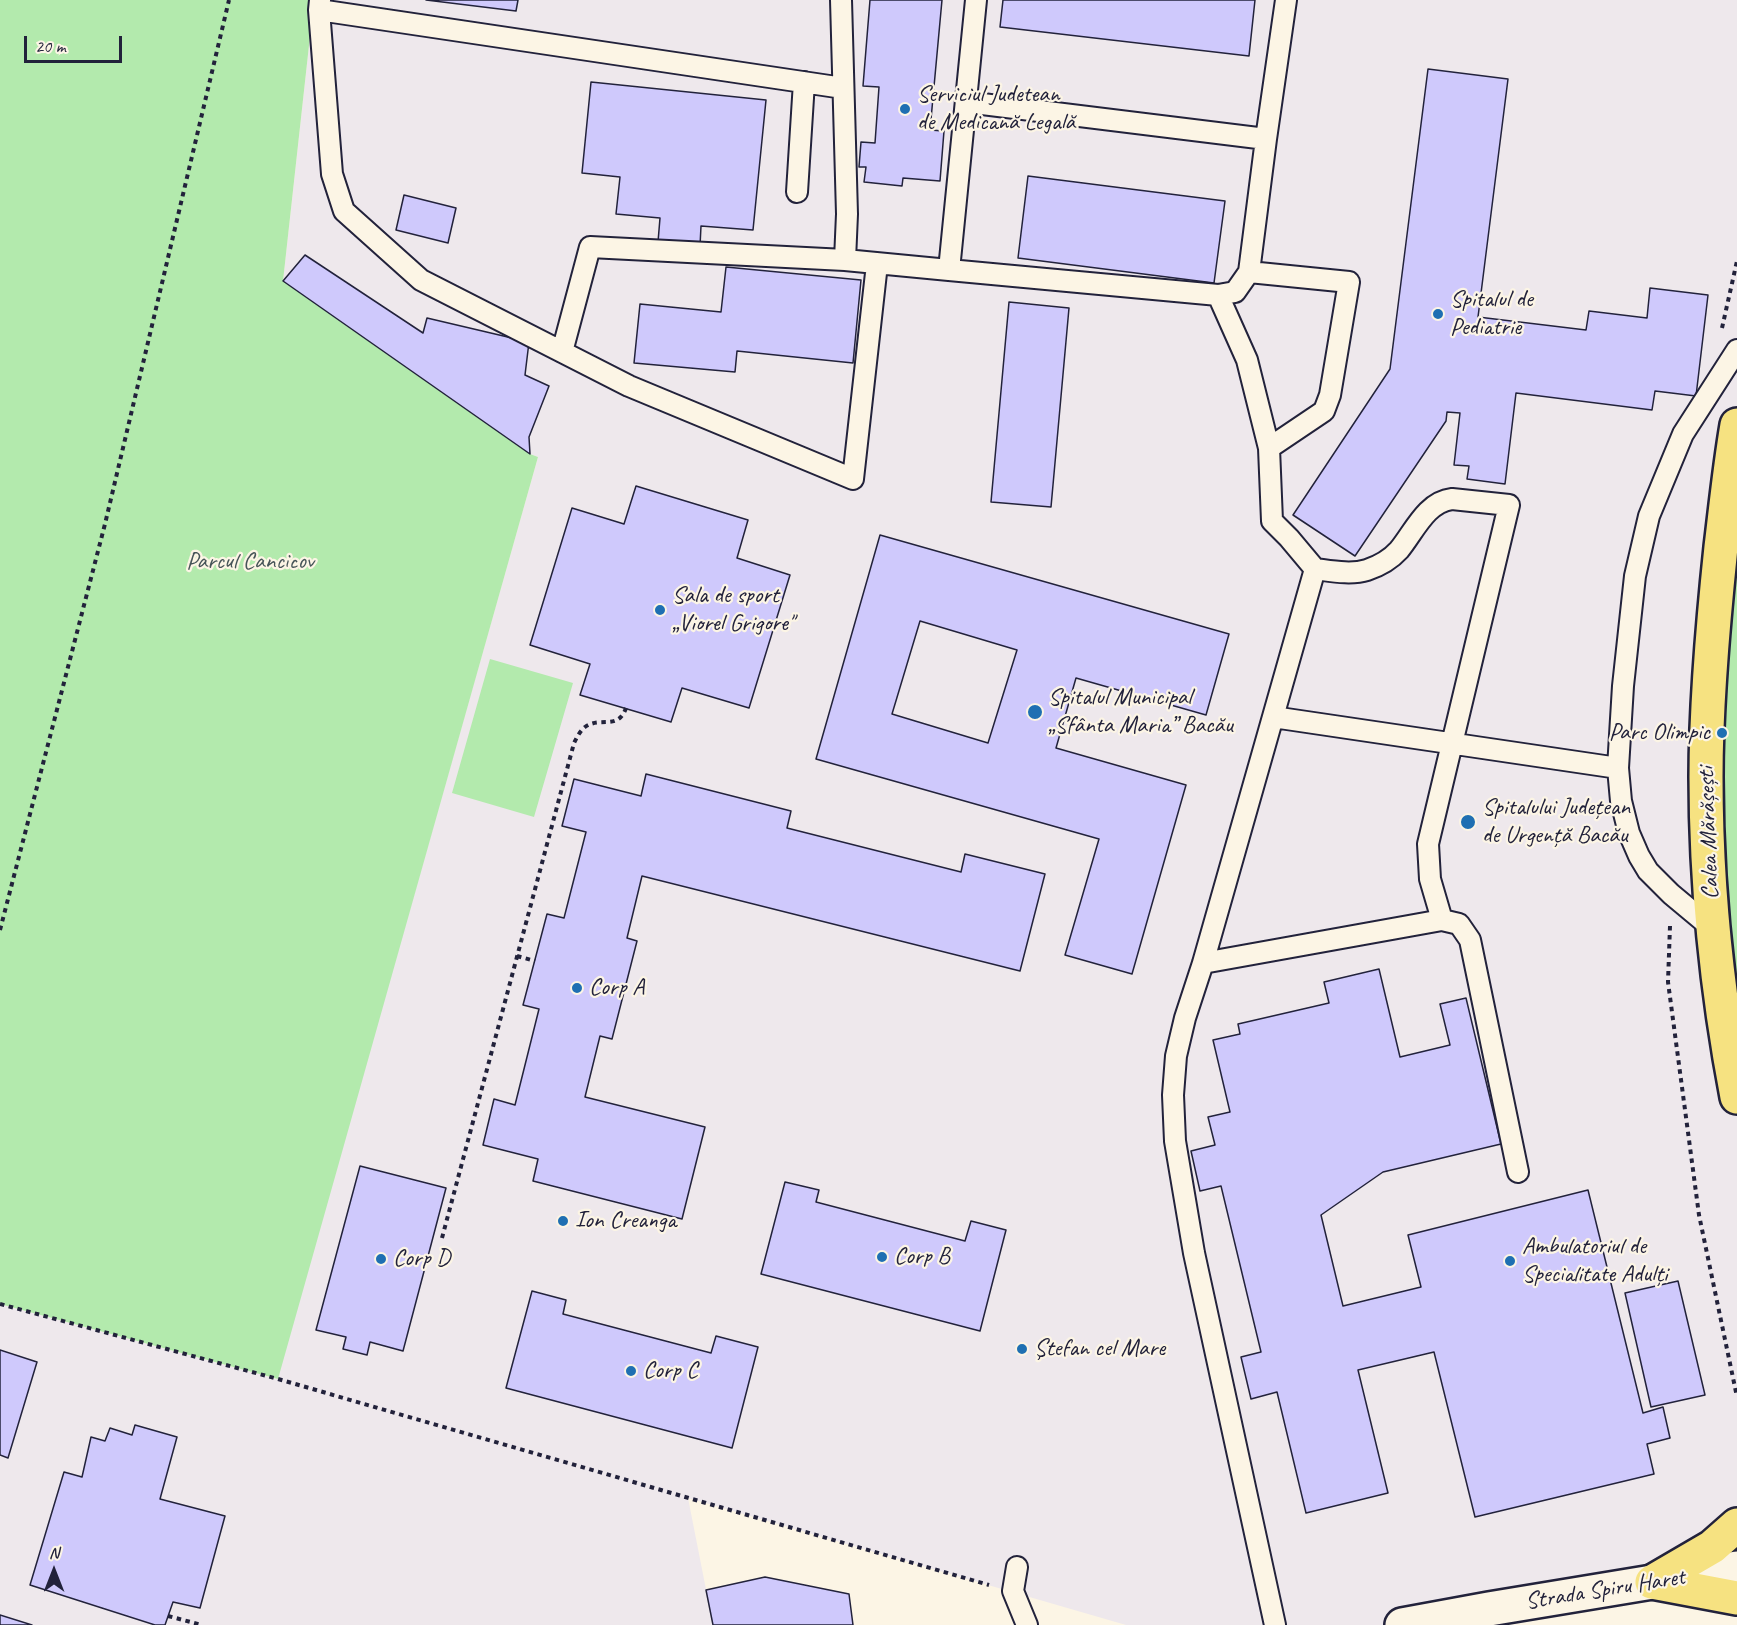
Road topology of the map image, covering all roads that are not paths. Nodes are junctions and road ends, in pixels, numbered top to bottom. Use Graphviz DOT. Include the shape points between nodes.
graph roads {
  1 [pos="841,0"];
  2 [pos="976,0"];
  3 [pos="1286,0"];
  4 [pos="320,5"];
  5 [pos="804,82"];
  6 [pos="843,88"];
  7 [pos="966,102"];
  8 [pos="1266,139"];
  9 [pos="797,192"];
  10 [pos="845,260"];
  11 [pos="878,264"];
  12 [pos="949,270"];
  13 [pos="1249,272"];
  14 [pos="1218,295"];
  15 [pos="1737,350"];
  16 [pos="562,352"];
  17 [pos="1737,425"];
  18 [pos="1269,448"];
  19 [pos="1315,569"];
  20 [pos="1273,717"];
  21 [pos="1452,744"];
  22 [pos="1618,768"];
  23 [pos="1442,920"];
  24 [pos="1713,929"];
  25 [pos="1203,963"];
  26 [pos="1737,1097"];
  27 [pos="1518,1172"];
  28 [pos="1737,1525"];
  29 [pos="1017,1567"];
  30 [pos="1737,1568"];
  31 [pos="1652,1582"];
  32 [pos="1737,1598"];
  33 [pos="1027,1625"];
  34 [pos="1275,1625"];
  35 [pos="1402,1625"];
  1 -- 6 [label="lane"];
  2 -- 7 [label="lane"];
  3 -- 8 [label="lane"];
  4 -- 5 [label="lane"];
  4 -- 16 [label="lane" via="332,174 344,210 421,280"];
  5 -- 6 [label="lane"];
  5 -- 9 [label="lane"];
  6 -- 10 [label="lane"];
  7 -- 8 [label="lane"];
  7 -- 12 [label="lane"];
  8 -- 13 [label="lane"];
  10 -- 11 [label="lane"];
  10 -- 16 [label="lane" via="590,247"];
  11 -- 12 [label="lane"];
  11 -- 16 [label="lane" via="853,479 629,386"];
  12 -- 14 [label="lane"];
  13 -- 14 [label="lane" via="1235,292"];
  13 -- 18 [label="lane" via="1349,282 1324,411"];
  14 -- 18 [label="lane" via="1247,360"];
  15 -- 22 [label="lane" via="1683,434 1649,516 1635,576"];
  17 -- 24 [label="main road, Calea Mărășești" via="1709,688 1706,778"];
  18 -- 19 [label="lane" via="1272,521"];
  19 -- 20 [label="lane"];
  19 -- 21 [label="lane" via="1365,571 1383,563 1398,552 1426,513 1443,500 1509,505"];
  20 -- 21 [label="lane"];
  20 -- 25 [label="lane"];
  21 -- 22 [label="lane"];
  21 -- 23 [label="lane" via="1428,844 1430,879"];
  22 -- 24 [label="lane" via="1621,801 1639,856 1671,894"];
  23 -- 25 [label="lane"];
  23 -- 27 [label="lane" via="1459,924 1470,940"];
  24 -- 26 [label="main road, Calea Mărășești"];
  25 -- 34 [label="lane" via="1176,1056 1174,1141 1194,1252"];
  28 -- 31 [label="main road" via="1712,1547"];
  29 -- 33 [label="lane" via="1013,1591"];
  30 -- 31 [label="street, Strada Spiru Haret"];
  31 -- 32 [label="main road"];
  31 -- 35 [label="street, Strada Spiru Haret"];
}
